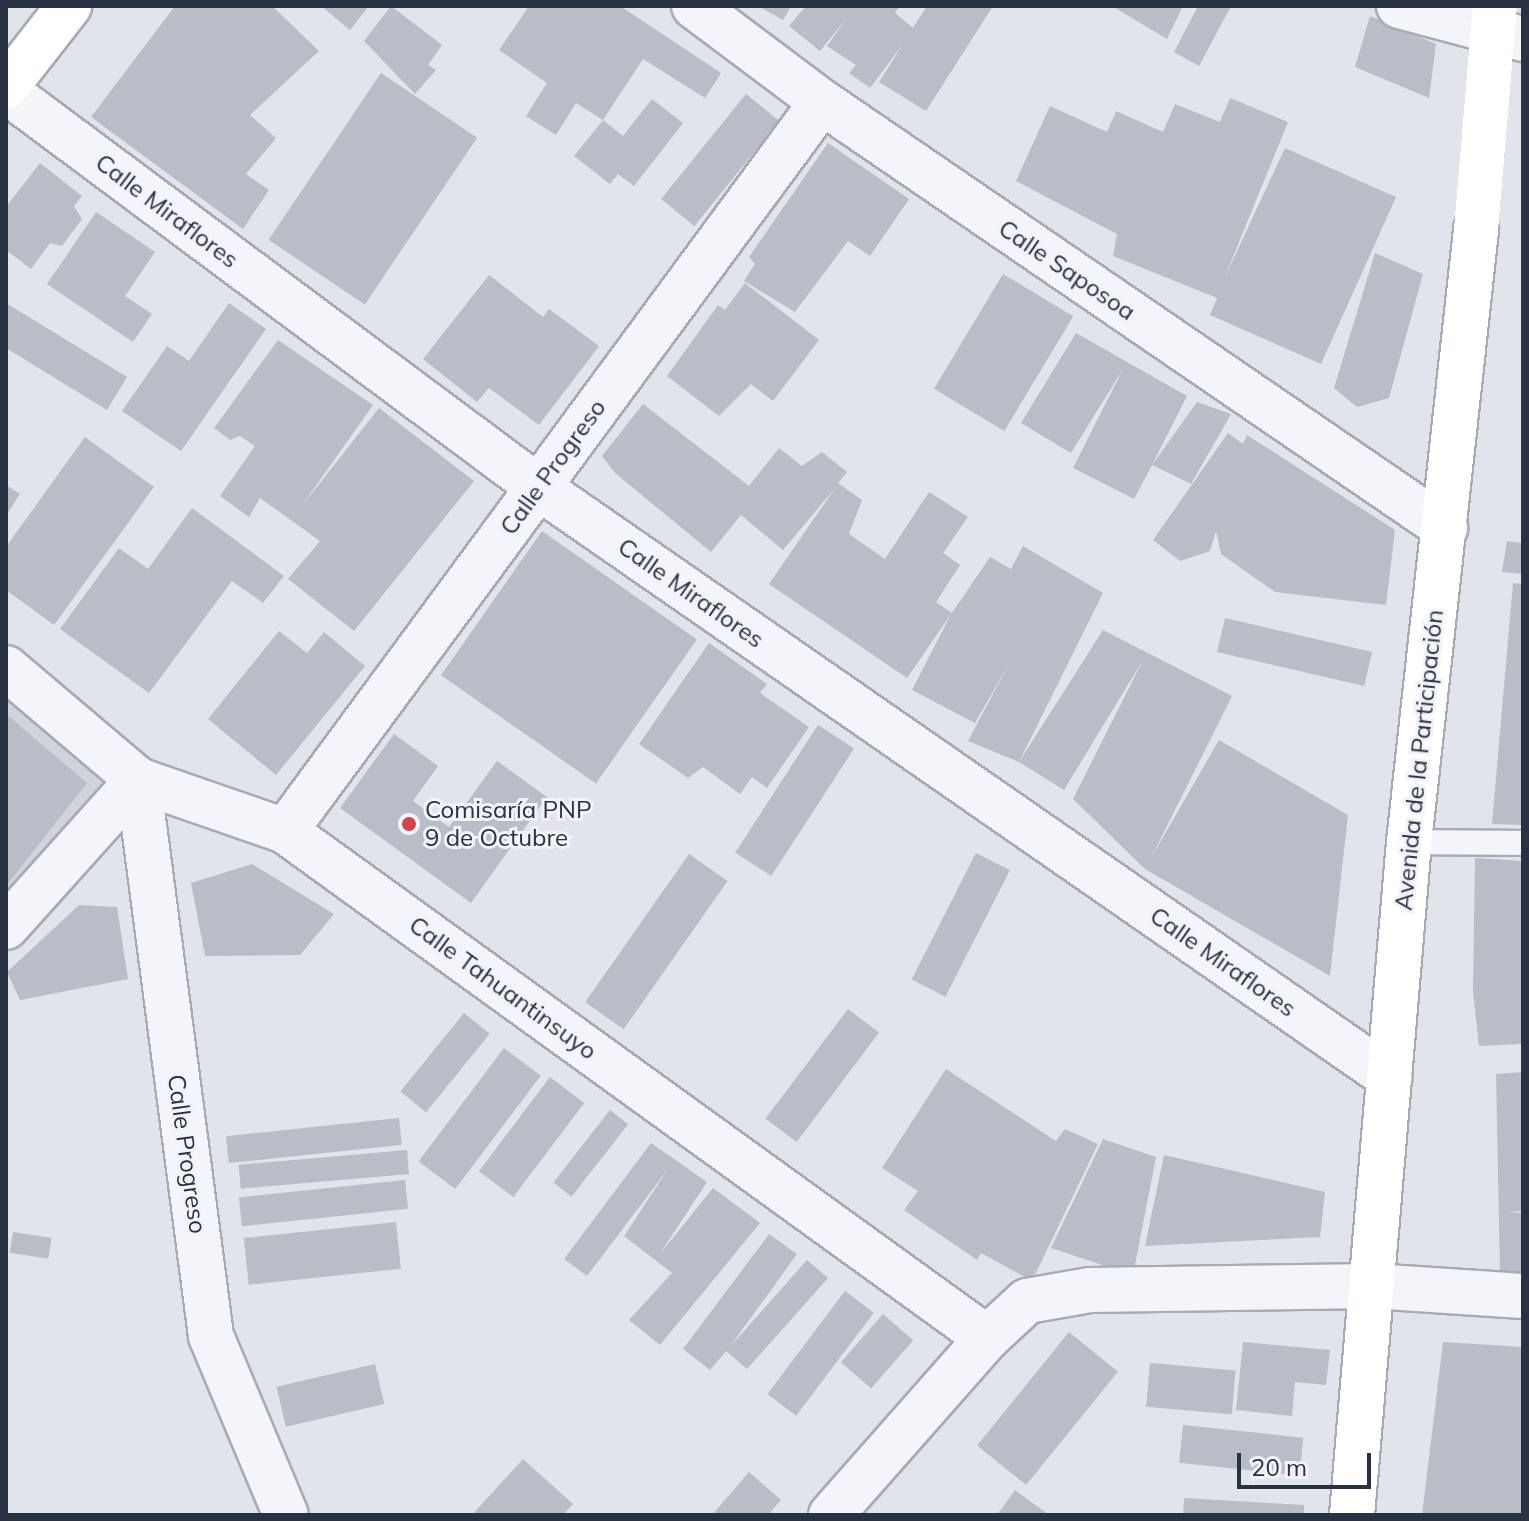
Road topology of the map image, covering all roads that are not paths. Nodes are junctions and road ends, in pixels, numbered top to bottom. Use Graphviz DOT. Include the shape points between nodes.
graph roads {
  1 [pos="69,6"];
  2 [pos="694,6"];
  3 [pos="1399,6"];
  4 [pos="1495,6"];
  5 [pos="1523,39"];
  6 [pos="6,89"];
  7 [pos="822,102"];
  8 [pos="538,487"];
  9 [pos="1445,528"];
  10 [pos="6,668"];
  11 [pos="138,780"];
  12 [pos="285,831"];
  13 [pos="1409,842"];
  14 [pos="1523,843"];
  15 [pos="6,927"];
  16 [pos="1389,1077"];
  17 [pos="1372,1286"];
  18 [pos="1523,1296"];
  19 [pos="987,1338"];
  20 [pos="286,1515"];
  21 [pos="831,1515"];
  22 [pos="1352,1515"];
  1 -- 6 [label="main road"];
  2 -- 7 [label="street, Calle Saposoa"];
  3 -- 5 [label="street"];
  4 -- 9 [label="main road, Avenida de la Participación, bridge"];
  6 -- 8 [label="street, Calle Miraflores"];
  7 -- 8 [label="street, Calle Progreso"];
  7 -- 9 [label="street, Calle Saposoa"];
  8 -- 12 [label="street, Calle Progreso"];
  8 -- 16 [label="street, Calle Miraflores"];
  9 -- 13 [label="main road, Avenida de la Participación"];
  10 -- 11 [label="street, Calle Tahuantinsuyo"];
  11 -- 12 [label="street, Calle Tahuantinsuyo"];
  11 -- 15 [label="street"];
  11 -- 20 [label="street, Calle Progreso" via="211,1336"];
  12 -- 19 [label="street, Calle Tahuantinsuyo"];
  13 -- 14 [label="lane"];
  13 -- 16 [label="main road, Avenida de la Participación"];
  16 -- 17 [label="main road, Avenida de la Participación"];
  17 -- 18 [label="street"];
  17 -- 19 [label="street" via="1090,1290 1027,1301"];
  17 -- 22 [label="main road, Avenida de la Participación"];
  19 -- 21 [label="street"];
}
